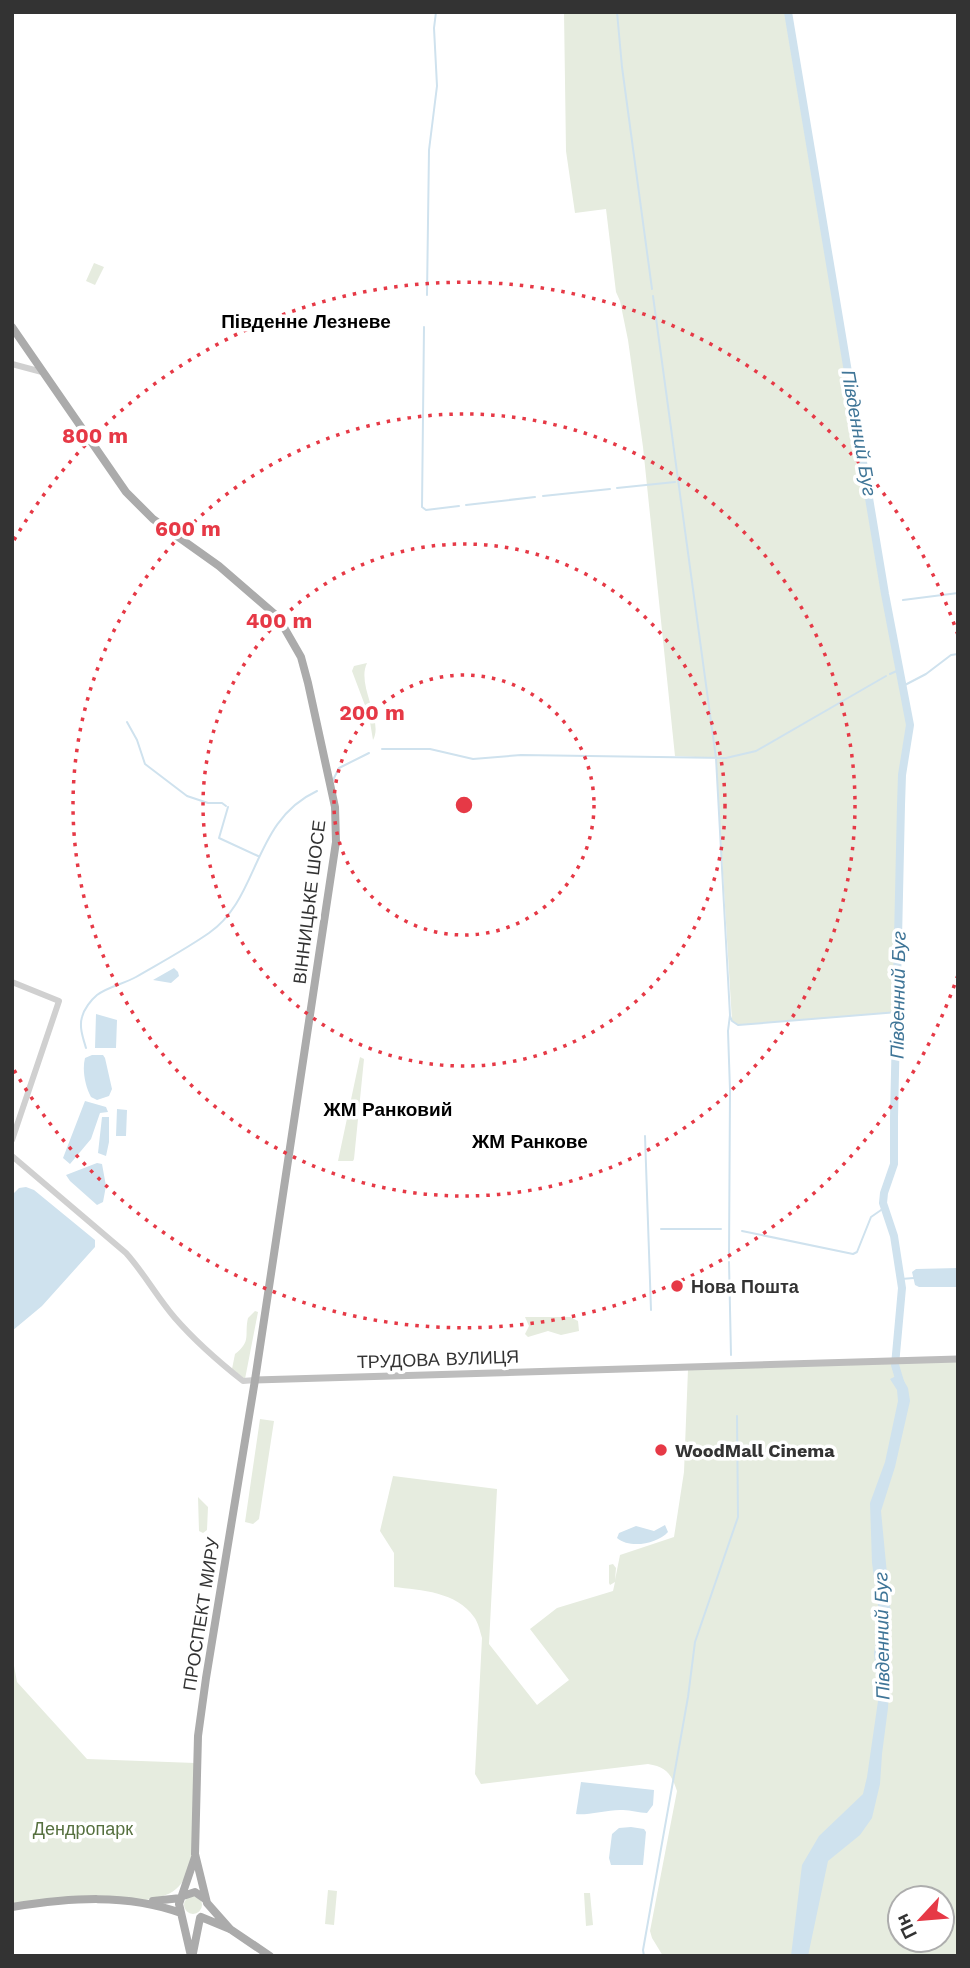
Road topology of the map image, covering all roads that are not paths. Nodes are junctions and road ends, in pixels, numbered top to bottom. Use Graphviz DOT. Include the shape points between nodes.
graph roads {
  1 [pos="12,327"];
  2 [pos="12,364"];
  3 [pos="42,372"];
  4 [pos="12,982"];
  5 [pos="12,1140"];
  6 [pos="12,1156"];
  7 [pos="958,1359"];
  8 [pos="256,1380"];
  9 [pos="195,1854"];
  10 [pos="182,1897"];
  11 [pos="206,1901"];
  12 [pos="146,1902"];
  13 [pos="12,1907"];
  14 [pos="182,1914"];
  15 [pos="200,1917"];
  16 [pos="230,1928"];
  17 [pos="192,1956"];
  18 [pos="270,1956"];
  1 -- 3 [label="main road, ВІННИЦЬКЕ ШОСЕ"];
  2 -- 3 [label="street"];
  3 -- 8 [label="main road, ВІННИЦЬКЕ ШОСЕ" via="126,492 153,519 219,566 278,617 301,657 335,807 337,831"];
  4 -- 5 [label="street" via="59,1001"];
  6 -- 8 [label="street, ТРУДОВА ВУЛИЦЯ" via="126,1253 175,1318 225,1367 243,1381"];
  7 -- 8 [label="main road, ТРУДОВА ВУЛИЦЯ"];
  8 -- 9 [label="main road, ПРОСПЕКТ МИРУ" via="200,1715"];
  9 -- 10 [label="main road, ПРОСПЕКТ МИРУ"];
  9 -- 11 [label="main road, ПРОСПЕКТ МИРУ"];
  10 -- 11 [label="main road" via="195,1892"];
  10 -- 12 [label="main road"];
  10 -- 14 [label="main road"];
  11 -- 15 [label="main road"];
  11 -- 16 [label="main road"];
  12 -- 13 [label="main road" via="64,1900"];
  12 -- 14 [label="main road"];
  14 -- 15 [label="main road"];
  14 -- 17 [label="main road"];
  15 -- 16 [label="main road"];
  15 -- 17 [label="main road"];
  16 -- 18 [label="main road"];
}
